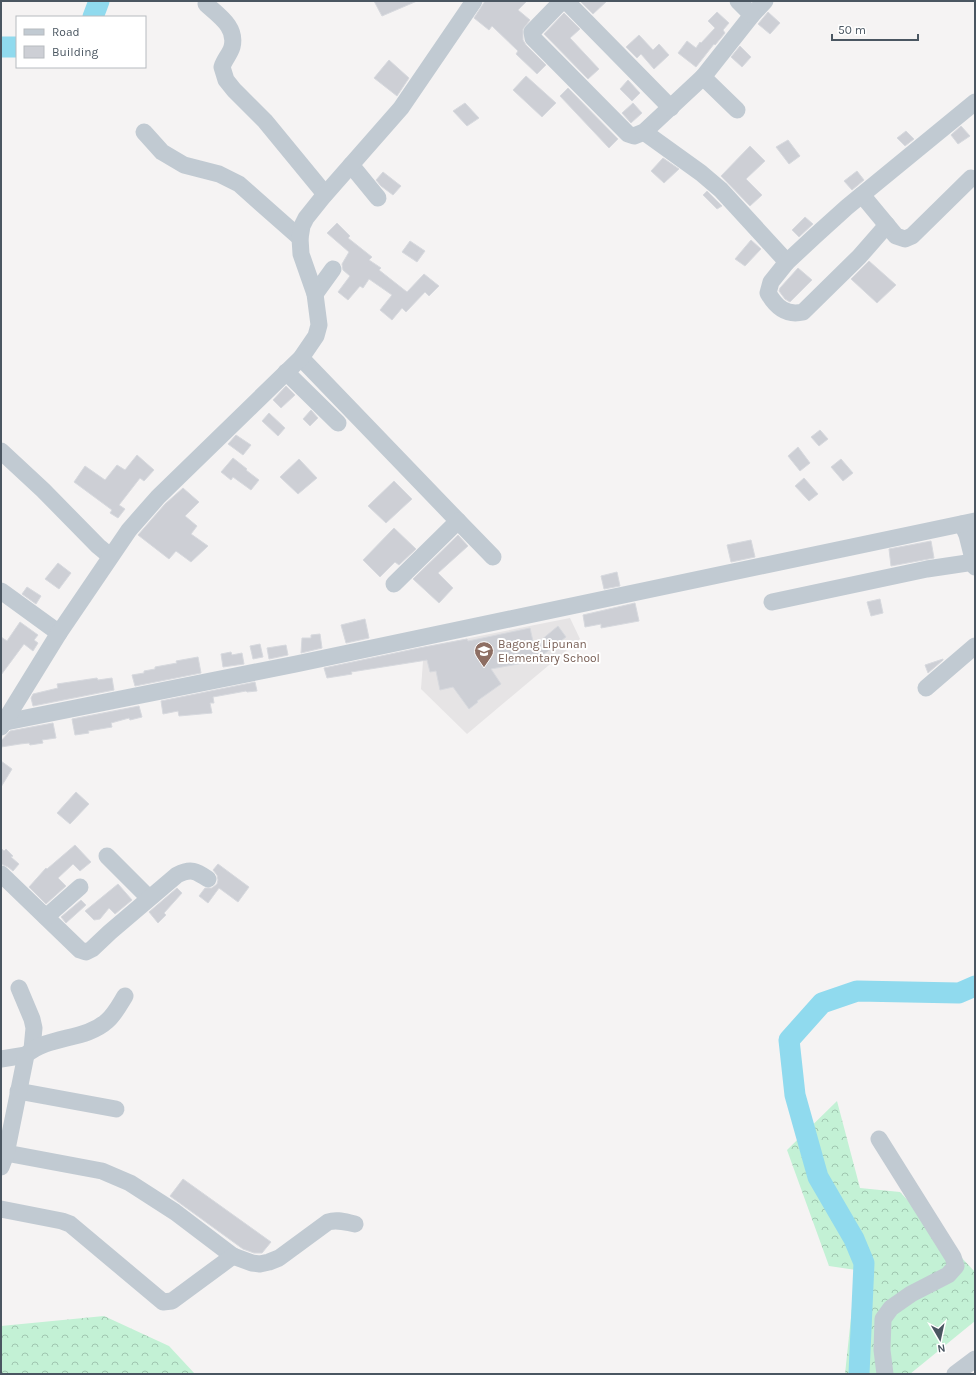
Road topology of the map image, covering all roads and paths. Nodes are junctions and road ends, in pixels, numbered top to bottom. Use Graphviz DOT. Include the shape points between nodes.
graph roads {
  1 [pos="474,1"];
  2 [pos="562,1"];
  3 [pos="566,1"];
  4 [pos="738,1"];
  5 [pos="765,1"];
  6 [pos="206,4"];
  7 [pos="752,15"];
  8 [pos="702,77"];
  9 [pos="975,102"];
  10 [pos="671,108"];
  11 [pos="737,110"];
  12 [pos="144,132"];
  13 [pos="644,132"];
  14 [pos="351,165"];
  15 [pos="971,178"];
  16 [pos="325,194"];
  17 [pos="862,195"];
  18 [pos="378,198"];
  19 [pos="887,226"];
  20 [pos="300,238"];
  21 [pos="787,262"];
  22 [pos="333,269"];
  23 [pos="316,294"];
  24 [pos="302,358"];
  25 [pos="286,372"];
  26 [pos="338,423"];
  27 [pos="1,451"];
  28 [pos="458,521"];
  29 [pos="969,523"];
  30 [pos="110,556"];
  31 [pos="493,557"];
  32 [pos="974,565"];
  33 [pos="394,584"];
  34 [pos="1,591"];
  35 [pos="772,602"];
  36 [pos="59,633"];
  37 [pos="975,646"];
  38 [pos="926,688"];
  39 [pos="2,724"];
  40 [pos="107,856"];
  41 [pos="1,874"];
  42 [pos="208,879"];
  43 [pos="80,887"];
  44 [pos="149,898"];
  45 [pos="46,917"];
  46 [pos="19,988"];
  47 [pos="125,996"];
  48 [pos="29,1052"];
  49 [pos="1,1059"];
  50 [pos="18,1091"];
  51 [pos="116,1109"];
  52 [pos="879,1139"];
  53 [pos="3,1157"];
  54 [pos="1,1209"];
  55 [pos="355,1224"];
  56 [pos="234,1256"];
  57 [pos="975,1358"];
  58 [pos="885,1374"];
  59 [pos="955,1374"];
  1 -- 14 [label="street" via="401,108"];
  2 -- 13 [label="street" via="532,32 533,38 628,134 634,136"];
  3 -- 10 [label="street"];
  4 -- 7 [label="street"];
  5 -- 7 [label="street"];
  6 -- 16 [label="street" via="228,23 232,30 232,47 222,67 226,80 265,121"];
  7 -- 8 [label="street"];
  8 -- 10 [label="street"];
  8 -- 11 [label="street"];
  9 -- 17 [label="street"];
  10 -- 13 [label="street"];
  12 -- 20 [label="street" via="162,152 184,165 219,174 239,184"];
  13 -- 21 [label="street" via="721,190"];
  14 -- 16 [label="street"];
  14 -- 18 [label="street"];
  15 -- 19 [label="street" via="912,236 905,239 896,236"];
  16 -- 20 [label="street" via="306,218"];
  17 -- 19 [label="street"];
  17 -- 21 [label="street"];
  19 -- 21 [label="street" via="859,258 803,312 795,314 774,304 768,293 771,282"];
  20 -- 23 [label="street" via="301,254"];
  22 -- 23 [label="street"];
  23 -- 24 [label="street" via="319,325 316,336"];
  24 -- 25 [label="street"];
  24 -- 28 [label="street"];
  25 -- 26 [label="street"];
  25 -- 30 [label="street" via="158,498"];
  27 -- 30 [label="street"];
  28 -- 31 [label="street"];
  28 -- 33 [label="street"];
  29 -- 32 [label="street" via="967,535"];
  29 -- 39 [label="street"];
  30 -- 36 [label="street"];
  32 -- 35 [label="street" via="927,569"];
  34 -- 36 [label="street"];
  36 -- 39 [label="street"];
  37 -- 38 [label="street"];
  40 -- 44 [label="street"];
  41 -- 45 [label="street"];
  42 -- 44 [label="street" via="197,872 184,871"];
  43 -- 45 [label="street"];
  44 -- 45 [label="street" via="86,952 80,950"];
  46 -- 48 [label="street" via="34,1028"];
  47 -- 48 [label="street" via="108,1020 95,1029"];
  48 -- 49 [label="street"];
  48 -- 50 [label="street"];
  50 -- 51 [label="street"];
  50 -- 53 [label="street"];
  52 -- 58 [label="street" via="953,1257 956,1266 948,1275 911,1294 891,1308 883,1319 882,1350"];
  53 -- 56 [label="street" via="102,1171 130,1183 175,1212"];
  54 -- 56 [label="street" via="70,1224 163,1302 172,1301"];
  55 -- 56 [label="street" via="333,1220 328,1222 279,1258 269,1262 252,1263"];
  57 -- 59 [label="street"];
}
